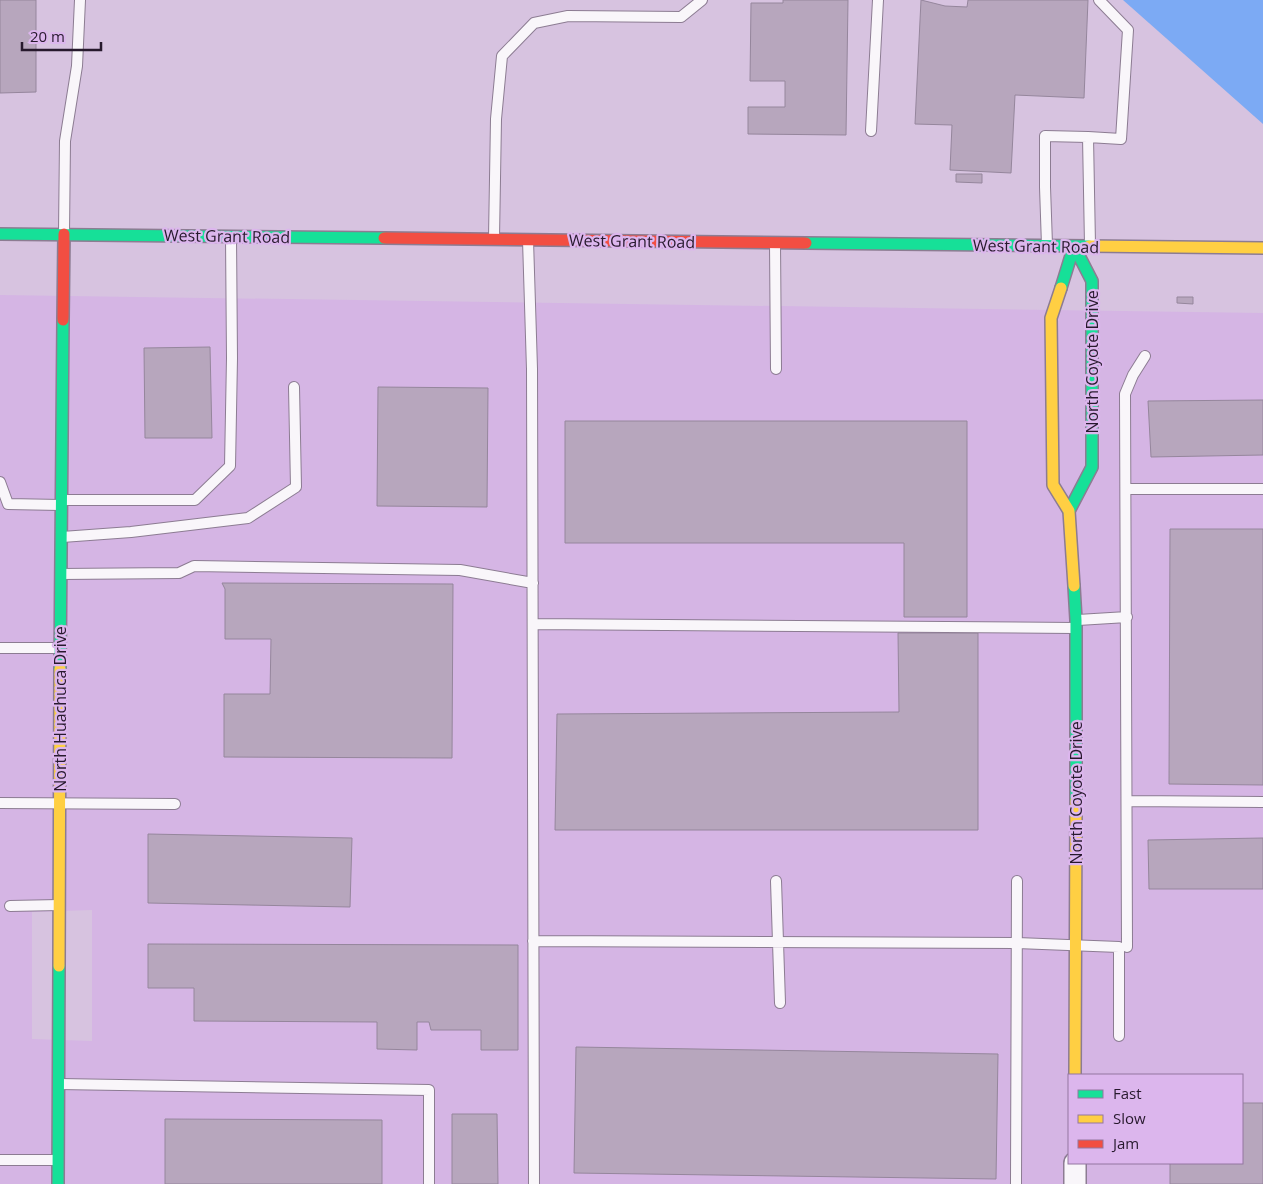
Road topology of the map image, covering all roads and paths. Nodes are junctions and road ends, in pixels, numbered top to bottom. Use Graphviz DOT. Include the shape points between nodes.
graph roads {
  1 [pos="80,0"];
  2 [pos="702,0"];
  3 [pos="878,0"];
  4 [pos="1099,0"];
  5 [pos="872,131"];
  6 [pos="1088,137"];
  7 [pos="0,234"];
  8 [pos="64,234"];
  9 [pos="231,236"];
  10 [pos="494,239"];
  11 [pos="528,240"];
  12 [pos="775,242"];
  13 [pos="1048,246"];
  14 [pos="1074,246"];
  15 [pos="1090,246"];
  16 [pos="1263,248"];
  17 [pos="1145,356"];
  18 [pos="776,370"];
  19 [pos="294,388"];
  20 [pos="0,482"];
  21 [pos="1263,489"];
  22 [pos="1127,490"];
  23 [pos="61,503"];
  24 [pos="1070,512"];
  25 [pos="61,537"];
  26 [pos="61,574"];
  27 [pos="532,583"];
  28 [pos="1127,617"];
  29 [pos="532,624"];
  30 [pos="1076,624"];
  31 [pos="0,648"];
  32 [pos="61,648"];
  33 [pos="1127,801"];
  34 [pos="1263,802"];
  35 [pos="0,803"];
  36 [pos="60,803"];
  37 [pos="175,804"];
  38 [pos="776,881"];
  39 [pos="1017,881"];
  40 [pos="60,905"];
  41 [pos="10,906"];
  42 [pos="533,941"];
  43 [pos="778,942"];
  44 [pos="1017,943"];
  45 [pos="1076,946"];
  46 [pos="1127,947"];
  47 [pos="780,1003"];
  48 [pos="1119,1036"];
  49 [pos="1075,1074"];
  50 [pos="58,1084"];
  51 [pos="0,1160"];
  52 [pos="58,1160"];
  53 [pos="1075,1164"];
  54 [pos="58,1184"];
  55 [pos="429,1184"];
  56 [pos="534,1184"];
  57 [pos="1016,1184"];
  58 [pos="1075,1184"];
  1 -- 8 [label="lane" via="77,66 65,141"];
  2 -- 10 [label="lane" via="680,17 568,16 534,22 502,56 496,119"];
  3 -- 5 [label="lane"];
  4 -- 6 [label="lane" via="1128,30 1121,140"];
  6 -- 13 [label="lane" via="1045,136"];
  6 -- 15 [label="lane"];
  7 -- 8 [label="street, West Grant Road"];
  8 -- 9 [label="street, West Grant Road"];
  8 -- 23 [label="street, North Huachuca Drive"];
  9 -- 10 [label="street, West Grant Road"];
  9 -- 23 [label="lane" via="230,466 195,500"];
  10 -- 11 [label="street, West Grant Road"];
  11 -- 12 [label="street, West Grant Road"];
  11 -- 27 [label="lane"];
  12 -- 13 [label="street, West Grant Road"];
  12 -- 18 [label="lane"];
  13 -- 14 [label="street, West Grant Road"];
  14 -- 15 [label="street, West Grant Road"];
  14 -- 24 [label="street, North Coyote Drive" via="1051,318 1053,485"];
  14 -- 24 [label="street, North Coyote Drive" via="1092,281 1092,467"];
  15 -- 16 [label="street, West Grant Road"];
  17 -- 22 [label="lane" via="1125,394"];
  19 -- 25 [label="lane" via="296,487 248,518"];
  20 -- 23 [label="lane" via="8,504"];
  21 -- 22 [label="lane"];
  22 -- 28 [label="lane"];
  23 -- 25 [label="street, North Huachuca Drive"];
  24 -- 30 [label="street, North Coyote Drive"];
  25 -- 26 [label="street, North Huachuca Drive"];
  26 -- 27 [label="lane" via="179,573 194,566 460,570"];
  26 -- 32 [label="street, North Huachuca Drive"];
  27 -- 29 [label="lane"];
  28 -- 30 [label="lane"];
  28 -- 33 [label="lane"];
  29 -- 30 [label="lane"];
  29 -- 42 [label="lane"];
  30 -- 45 [label="street, North Coyote Drive"];
  31 -- 32 [label="lane"];
  32 -- 36 [label="street, North Huachuca Drive"];
  33 -- 34 [label="lane"];
  33 -- 46 [label="lane"];
  35 -- 36 [label="lane"];
  36 -- 37 [label="lane"];
  36 -- 40 [label="street, North Huachuca Drive"];
  38 -- 43 [label="lane"];
  39 -- 44 [label="lane"];
  40 -- 41 [label="lane"];
  40 -- 50 [label="street, North Huachuca Drive"];
  42 -- 43 [label="lane"];
  42 -- 56 [label="lane"];
  43 -- 44 [label="lane"];
  43 -- 47 [label="lane"];
  44 -- 45 [label="lane"];
  44 -- 57 [label="lane"];
  45 -- 48 [label="lane" via="1119,947"];
  45 -- 49 [label="street, North Coyote Drive"];
  50 -- 52 [label="street, North Huachuca Drive"];
  50 -- 55 [label="lane" via="429,1090"];
  51 -- 52 [label="lane"];
  52 -- 54 [label="street, North Huachuca Drive"];
  53 -- 58 [label="street"];
}
